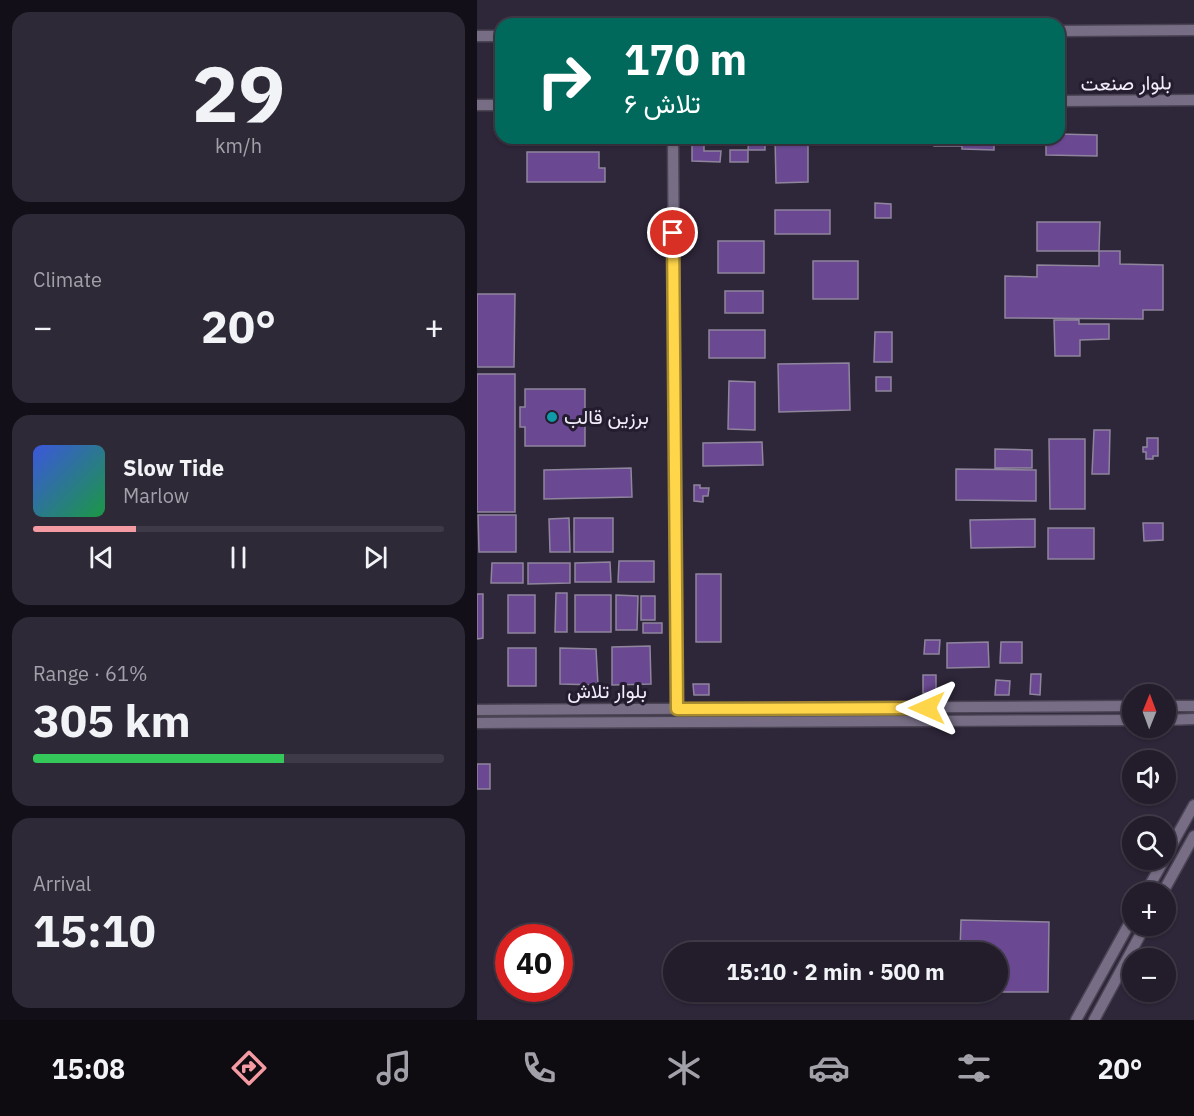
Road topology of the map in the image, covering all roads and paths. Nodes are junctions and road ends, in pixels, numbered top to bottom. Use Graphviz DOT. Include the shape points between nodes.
graph roads {
  1 [pos="1194,30"];
  2 [pos="1065,31"];
  3 [pos="477,36"];
  4 [pos="495,36"];
  5 [pos="1194,100"];
  6 [pos="1065,102"];
  7 [pos="477,105"];
  8 [pos="495,105"];
  9 [pos="673,144"];
  10 [pos="1122,706"];
  11 [pos="1176,706"];
  12 [pos="1194,706"];
  13 [pos="904,708"];
  14 [pos="677,709"];
  15 [pos="840,709"];
  16 [pos="477,710"];
  17 [pos="1194,719"];
  18 [pos="1122,720"];
  19 [pos="1176,720"];
  20 [pos="840,721"];
  21 [pos="903,721"];
  22 [pos="477,723"];
  23 [pos="1194,805"];
  24 [pos="1194,836"];
  25 [pos="1176,838"];
  26 [pos="1169,882"];
  27 [pos="1122,936"];
  28 [pos="1140,936"];
  29 [pos="1076,1020"];
  30 [pos="1094,1020"];
  1 -- 2 [label="street"];
  3 -- 4 [label="street"];
  5 -- 6 [label="street, بلوار صنعت"];
  7 -- 8 [label="street"];
  9 -- 14 [label="street"];
  10 -- 13 [label="street, بلوار تلاش"];
  11 -- 12 [label="street"];
  13 -- 15 [label="street, بلوار تلاش"];
  13 -- 21 [label="street"];
  14 -- 15 [label="street, بلوار تلاش"];
  14 -- 16 [label="street, بلوار تلاش"];
  15 -- 20 [label="street"];
  17 -- 19 [label="street"];
  18 -- 21 [label="street, بلوار تلاش"];
  20 -- 21 [label="street, بلوار تلاش"];
  20 -- 22 [label="street, بلوار تلاش"];
  23 -- 25 [label="street"];
  24 -- 26 [label="street"];
  27 -- 29 [label="street"];
  28 -- 30 [label="street"];
}
